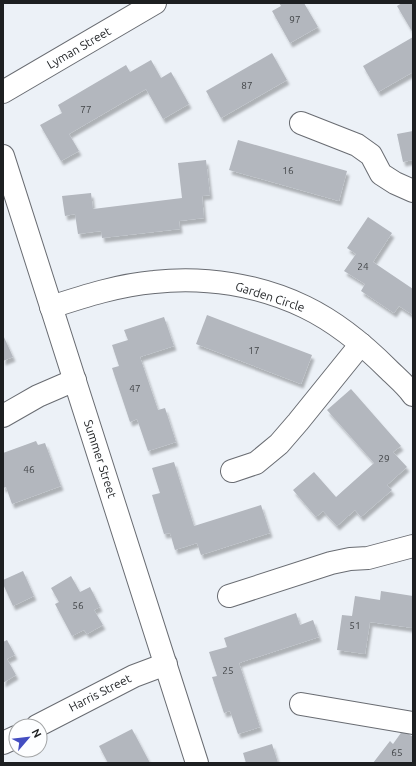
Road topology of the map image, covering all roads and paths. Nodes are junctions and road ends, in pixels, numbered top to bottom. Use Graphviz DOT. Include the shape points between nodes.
graph roads {
  1 [pos="155,3"];
  2 [pos="3,92"];
  3 [pos="301,123"];
  4 [pos="3,156"];
  5 [pos="413,191"];
  6 [pos="51,307"];
  7 [pos="361,344"];
  8 [pos="75,380"];
  9 [pos="412,391"];
  10 [pos="3,416"];
  11 [pos="232,471"];
  12 [pos="413,546"];
  13 [pos="229,596"];
  14 [pos="166,664"];
  15 [pos="301,704"];
  16 [pos="48,720"];
  17 [pos="413,723"];
  18 [pos="197,763"];
  1 -- 2 [label="street, Lyman Street"];
  3 -- 5 [label="street" via="357,145 371,155 381,174"];
  4 -- 6 [label="street, Summer Street"];
  6 -- 7 [label="street, Garden Circle" via="106,291 154,282 177,280 229,284 261,291 305,307"];
  6 -- 8 [label="street, Summer Street"];
  7 -- 9 [label="street, Garden Circle"];
  7 -- 11 [label="street" via="279,444 256,463"];
  8 -- 10 [label="street" via="38,396"];
  8 -- 14 [label="street, Summer Street"];
  12 -- 13 [label="street" via="368,558 331,563"];
  14 -- 16 [label="street, Harris Street" via="134,676"];
  14 -- 18 [label="street, Summer Street"];
  15 -- 17 [label="street"];
}
